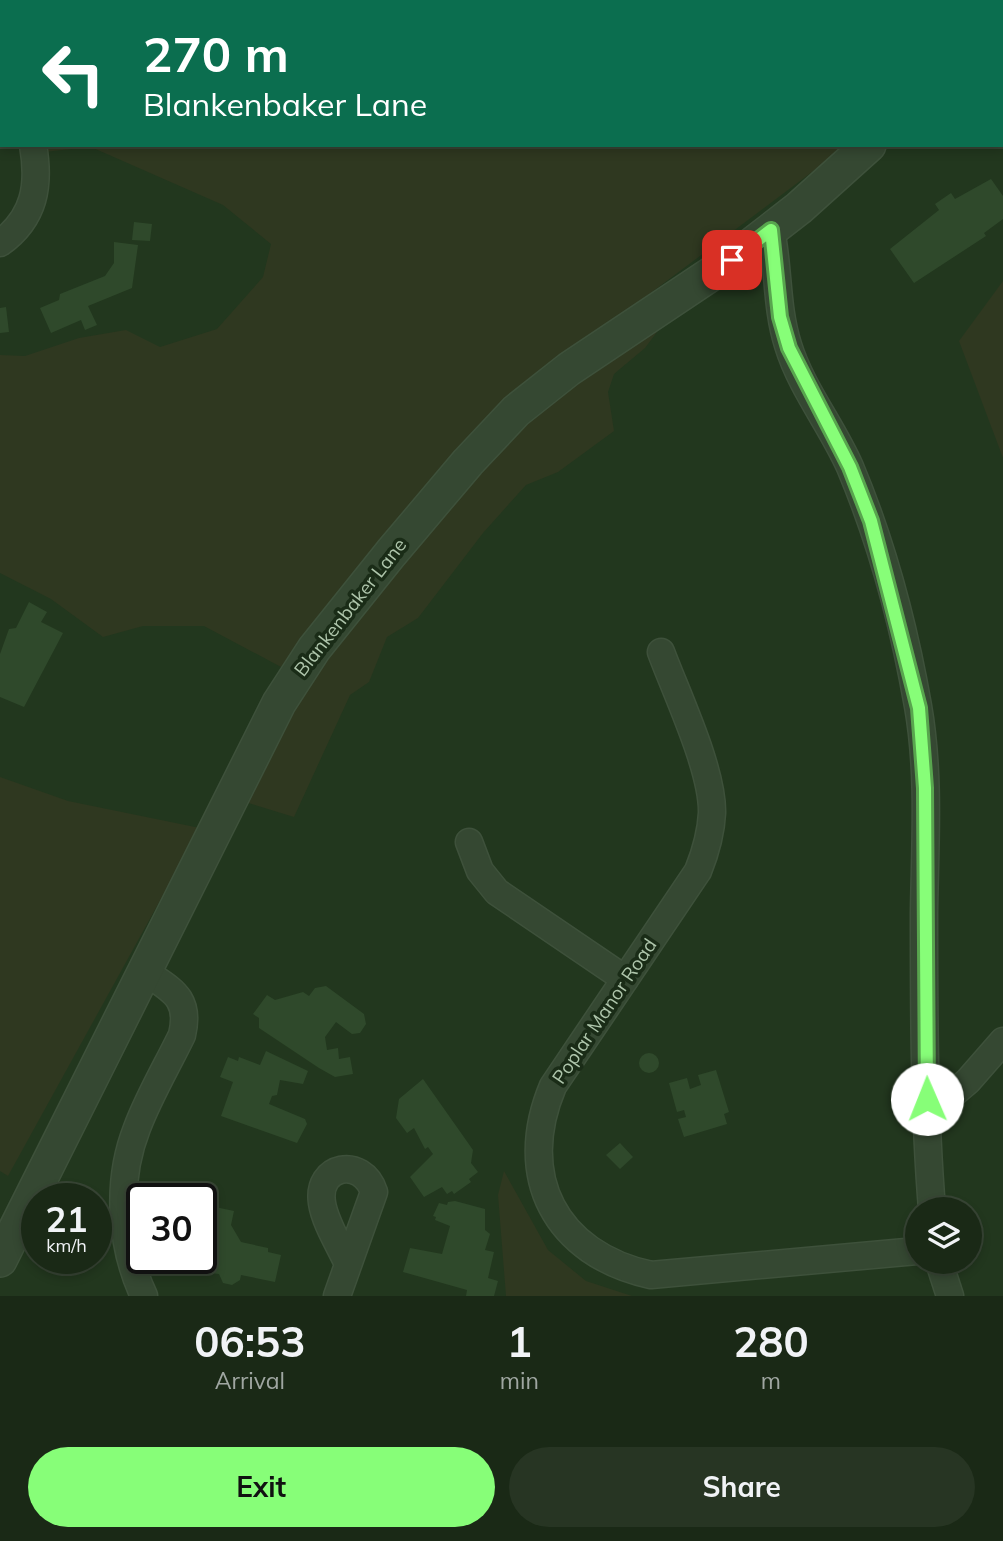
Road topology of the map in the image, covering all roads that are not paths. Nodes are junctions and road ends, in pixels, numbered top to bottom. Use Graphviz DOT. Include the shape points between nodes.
graph roads {
  1 [pos="33,147"];
  2 [pos="867,147"];
  3 [pos="771,230"];
  4 [pos="0,243"];
  5 [pos="661,652"];
  6 [pos="469,842"];
  7 [pos="144,971"];
  8 [pos="625,979"];
  9 [pos="1003,1041"];
  10 [pos="927,1099"];
  11 [pos="931,1197"];
  12 [pos="905,1252"];
  13 [pos="0,1259"];
  14 [pos="348,1265"];
  15 [pos="943,1274"];
  16 [pos="144,1296"];
  17 [pos="337,1296"];
  18 [pos="950,1296"];
  1 -- 4 [label="street" via="38,181 32,206"];
  2 -- 3 [label="street, Blankenbaker Lane"];
  3 -- 7 [label="street, Blankenbaker Lane" via="657,313 569,369 516,411 434,503 300,668"];
  3 -- 10 [label="street" via="780,317 789,348 850,467 871,521 919,708 925,788"];
  5 -- 8 [label="street, Poplar Manor Road" via="709,787 709,844 698,871"];
  6 -- 8 [label="street" via="480,871 497,892"];
  7 -- 13 [label="street, Blankenbaker Lane"];
  7 -- 16 [label="street" via="178,995 185,1010 182,1035 136,1129 125,1178 122,1205 133,1273"];
  8 -- 12 [label="street, Poplar Manor Road" via="553,1086 541,1113 537,1163 545,1193 579,1243 623,1269 651,1275"];
  9 -- 10 [label="street" via="948,1098"];
  10 -- 11 [label="street"];
  14 -- 17 [label="street"];
  15 -- 18 [label="street"];
}
